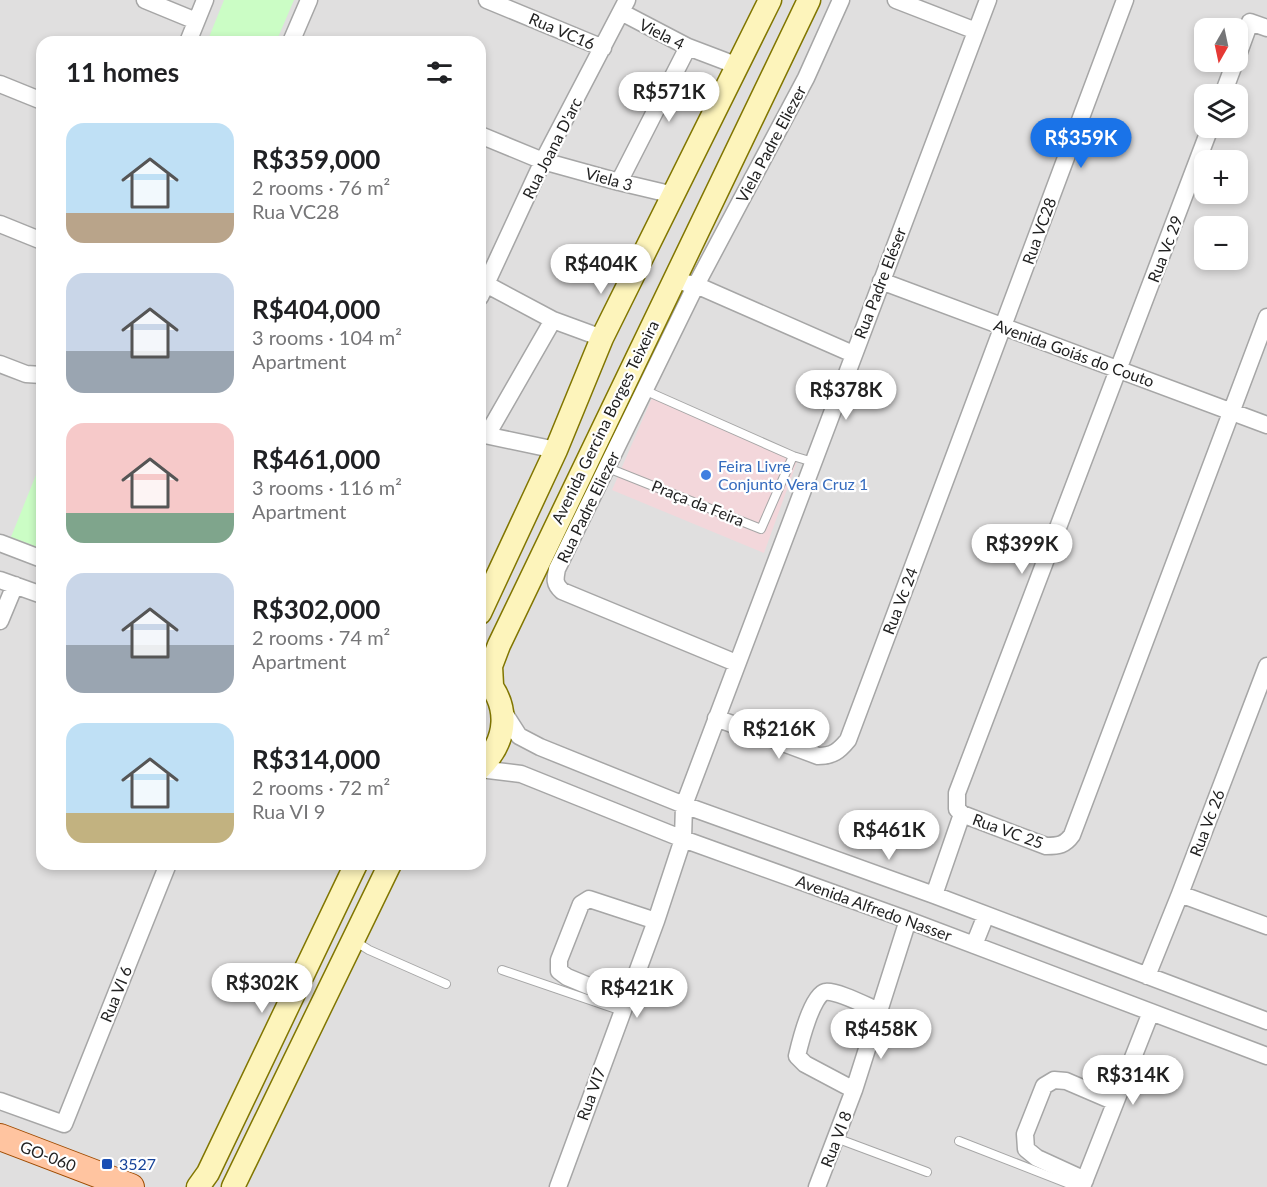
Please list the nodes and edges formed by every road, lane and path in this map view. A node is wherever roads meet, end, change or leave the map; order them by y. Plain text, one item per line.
1 (145, 0) edge
2 (205, 0) edge
3 (309, 0) edge
4 (487, 0) edge
5 (770, 0) edge
6 (809, 0) edge
7 (841, 0) edge
8 (896, 0) edge
9 (987, 0) edge
10 (1125, 0) edge
11 (624, 6) edge
12 (196, 21) junction
13 (1248, 28) edge
14 (1267, 28) edge
15 (756, 29) junction
16 (976, 31) junction
17 (190, 36) edge
18 (294, 36) edge
19 (789, 41) junction
20 (688, 47) junction
21 (603, 48) junction
22 (738, 66) junction
23 (768, 82) junction
24 (0, 84) edge
25 (36, 98) edge
26 (486, 137) edge
27 (1206, 138) edge
28 (543, 160) junction
29 (619, 182) junction
30 (674, 195) junction
31 (0, 224) edge
32 (36, 239) edge
33 (486, 279) edge
34 (673, 280) junction
35 (881, 281) junction
36 (696, 285) junction
37 (486, 289) edge
38 (1267, 317) edge
39 (553, 320) junction
40 (1004, 327) junction
41 (602, 338) junction
42 (853, 354) junction
43 (0, 364) edge
44 (1119, 370) junction
45 (36, 375) edge
46 (644, 390) junction
47 (1230, 411) junction
48 (1267, 425) edge
49 (486, 431) edge
50 (486, 434) edge
51 (556, 450) junction
52 (793, 456) junction
53 (813, 462) junction
54 (608, 468) junction
55 (0, 543) edge
56 (36, 557) edge
57 (7, 582) edge
58 (36, 593) edge
59 (486, 600) edge
60 (0, 621) edge
61 (736, 663) junction
62 (1267, 666) edge
63 (486, 679) edge
64 (502, 711) junction
65 (716, 718) junction
66 (486, 761) edge
67 (486, 769) edge
68 (684, 805) junction
69 (962, 814) junction
70 (683, 839) junction
71 (166, 870) edge
72 (353, 870) edge
73 (387, 870) edge
74 (1180, 894) junction
75 (934, 895) junction
76 (986, 915) junction
77 (908, 920) junction
78 (656, 921) junction
79 (1267, 926) edge
80 (352, 940) junction
81 (974, 945) junction
82 (502, 970) dead end
83 (1147, 976) junction
84 (446, 984) dead end
85 (623, 1006) junction
86 (879, 1011) junction
87 (1151, 1012) junction
88 (1267, 1021) edge
89 (1267, 1056) edge
90 (854, 1090) junction
91 (0, 1101) edge
92 (1116, 1102) junction
93 (0, 1137) edge
94 (836, 1138) junction
95 (959, 1142) dead end
96 (927, 1173) dead end
97 (1082, 1185) edge
98 (131, 1187) edge
99 (198, 1187) edge
100 (233, 1187) edge
101 (558, 1187) edge
102 (817, 1187) edge

1 - 12 street
2 - 12 street
3 - 18 street
4 - 21 street, Rua VC16
5 - 15 main road, Avenida Gercina Borges Teixeira
6 - 19 main road, Avenida Gercina Borges Teixeira
7 - 36 street, Viela Padre Eliezer
8 - 16 street
9 - 16 street, Rua Padre Eléser
10 - 40 street, Rua VC28
11 - 20 street, Viela 4
11 - 21 street, Rua Joana D'arc
12 - 17 street
13 - 14 street
15 - 19 main road
15 - 22 main road, Avenida Gercina Borges Teixeira
16 - 35 street, Rua Padre Eléser
19 - 23 main road, Avenida Gercina Borges Teixeira
20 - 22 street, Viela 4
20 - 29 street
21 - 28 street, Rua Joana D'arc
22 - 23 main road
22 - 30 main road, Avenida Gercina Borges Teixeira
23 - 34 main road, Avenida Gercina Borges Teixeira
24 - 25 street
26 - 28 street
27 - 44 street, Rua Vc 29
28 - 29 street, Viela 3
28 - 33 street, Rua Joana D'arc
29 - 30 street, Viela 3
30 - 41 main road, Avenida Gercina Borges Teixeira
31 - 32 street
34 - 36 street
34 - 63 main road, Avenida Gercina Borges Teixeira
35 - 40 street, Avenida Goiás do Couto
35 - 42 street, Rua Padre Eléser
36 - 42 street
36 - 46 street, Rua Padre Eliezer
37 - 39 street
38 - 47 street
39 - 41 street
39 - 49 street
40 - 44 street, Avenida Goiás do Couto
40 - 65 street, Rua Vc 24
41 - 51 main road, Avenida Gercina Borges Teixeira
42 - 53 street, Rua Padre Eléser
43 - 45 street
44 - 47 street, Avenida Goiás do Couto
44 - 69 street, Rua VC 25
46 - 52 lane
46 - 54 street, Rua Padre Eliezer
47 - 48 street, Avenida Goiás do Couto
47 - 69 street, Rua VC 25
50 - 51 street
51 - 59 main road, Avenida Gercina Borges Teixeira
52 - 53 lane
52 - 54 lane, Praça da Feira
53 - 61 street, Rua Padre Eléser
54 - 61 street, Rua Padre Eliezer
55 - 56 street
57 - 58 street
57 - 60 street
61 - 65 street, Rua Padre Eléser
62 - 74 street, Rua Vc 26
63 - 64 main road
64 - 66 main road
64 - 68 street, Avenida Alfredo Nasser
65 - 68 street, Rua Padre Eléser
67 - 70 street, Avenida Alfredo Nasser
68 - 70 street, Rua Padre Eléser
68 - 75 street, Avenida Alfredo Nasser
69 - 75 street
70 - 77 street, Avenida Alfredo Nasser
70 - 78 street, Rua VI7
71 - 91 street, Rua VI 6
72 - 99 main road
73 - 80 main road
74 - 79 street
74 - 83 street, Rua Vc 26
75 - 76 street, Avenida Alfredo Nasser
76 - 81 street
76 - 83 street, Avenida Alfredo Nasser
77 - 81 street, Avenida Alfredo Nasser
77 - 86 street, Rua VI 8
78 - 85 street, Rua VI7
78 - 85 street
80 - 84 lane
80 - 100 main road
81 - 87 street, Avenida Alfredo Nasser
82 - 85 lane
83 - 88 street, Avenida Alfredo Nasser
85 - 101 street, Rua VI7
86 - 90 street, Rua VI 8
86 - 90 street, Rua VI 8
87 - 89 street, Avenida Alfredo Nasser
87 - 92 street
90 - 94 street, Rua VI 8
92 - 97 street
92 - 97 street
93 - 98 main road, GO-060 / GO-060
94 - 96 lane
94 - 102 street, Rua VI 8
95 - 97 lane

